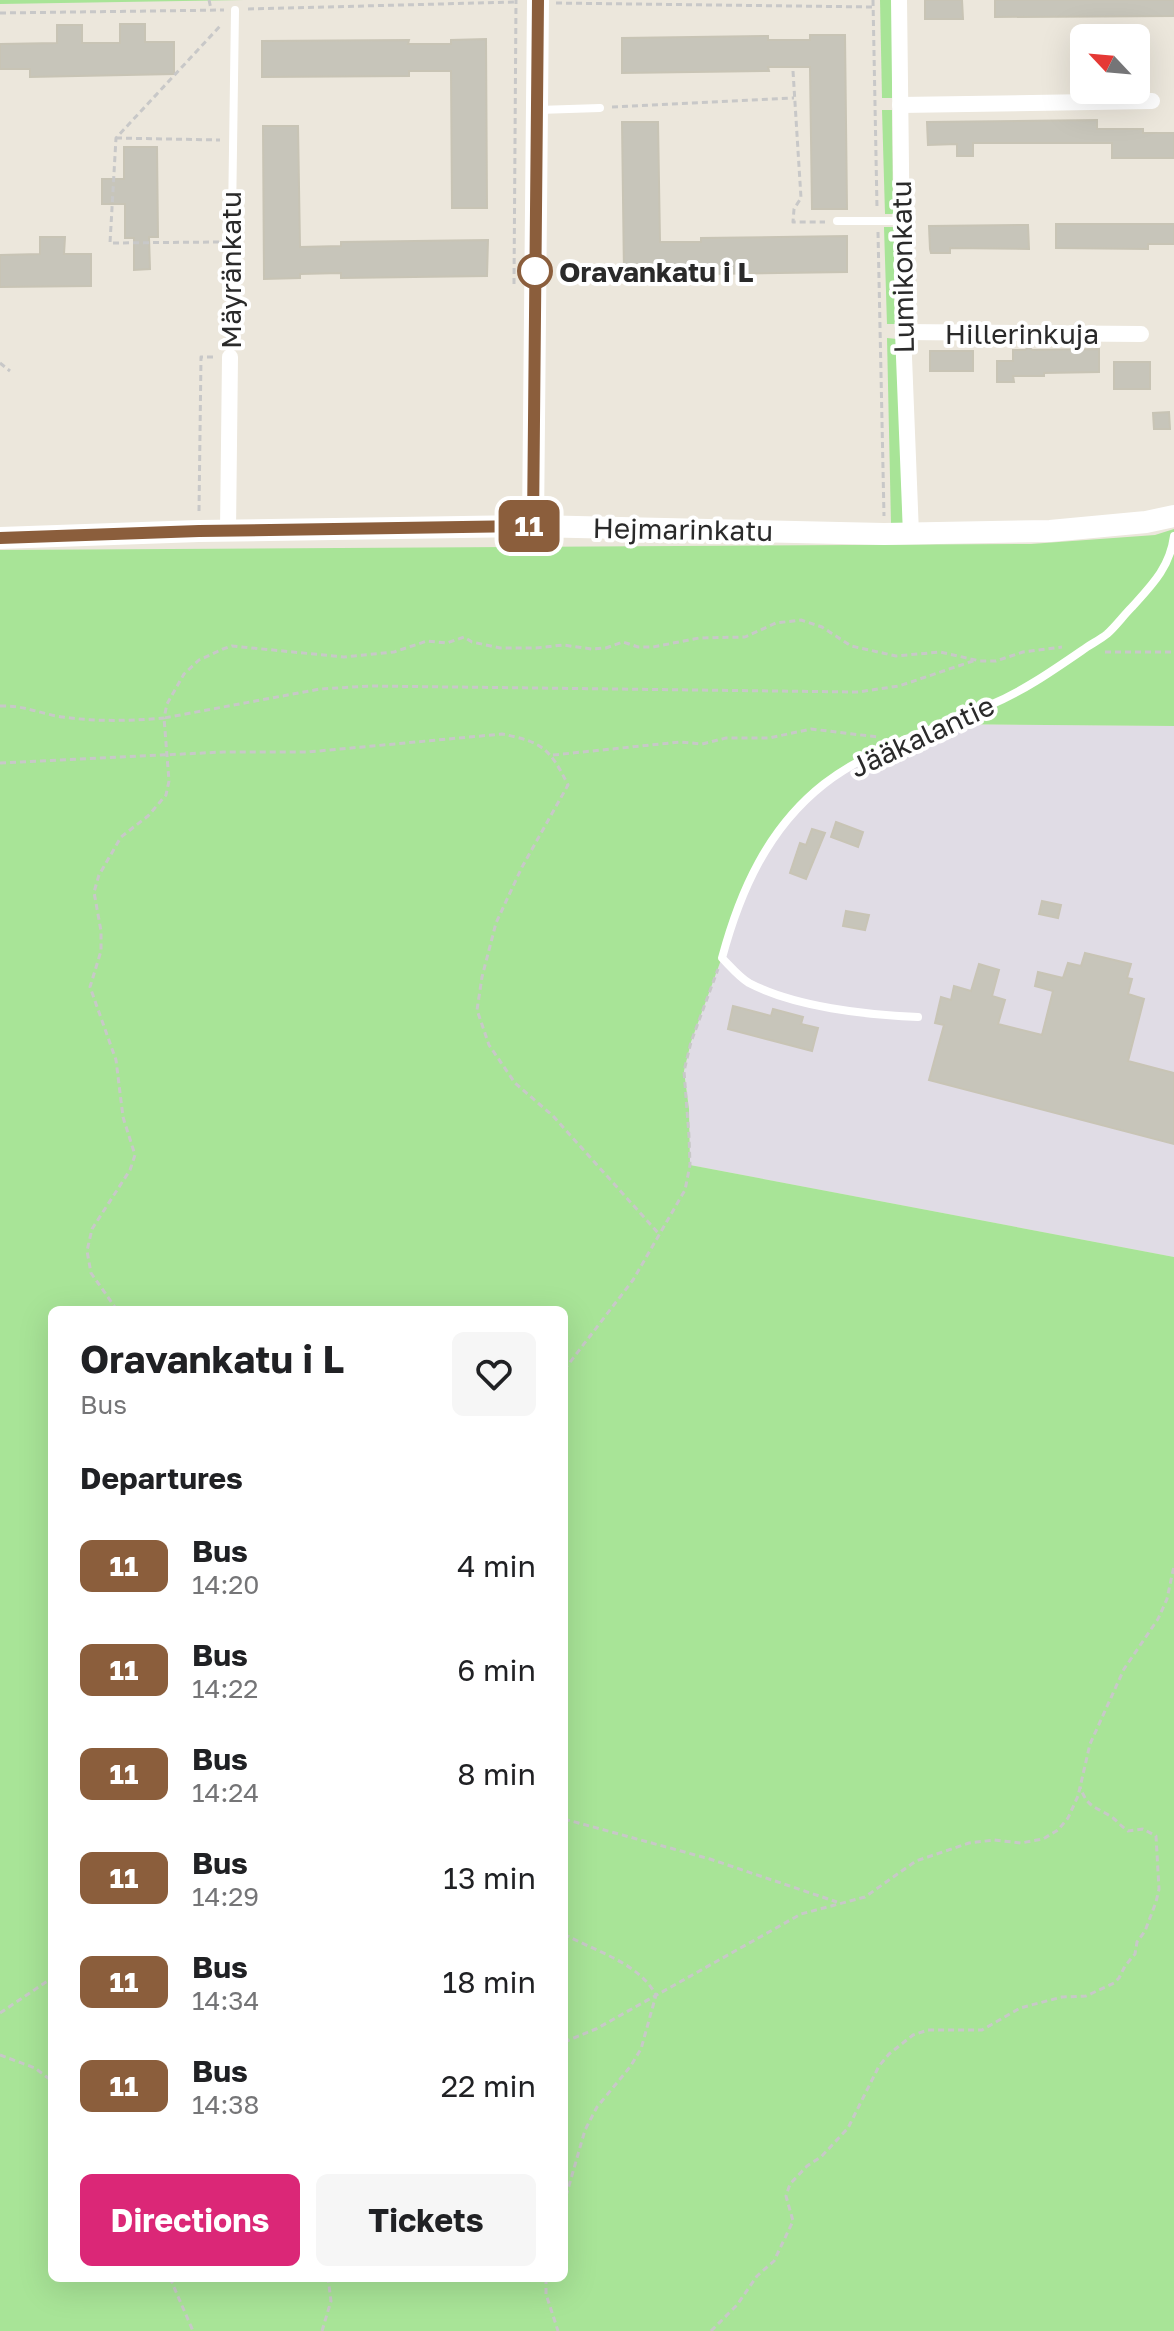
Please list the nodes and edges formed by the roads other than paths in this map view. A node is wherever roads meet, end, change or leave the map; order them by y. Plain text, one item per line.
1 (899, 0) edge
2 (538, 1) edge
3 (235, 10) road end
4 (1152, 101) dead end
5 (900, 105) junction
6 (600, 108) road end
7 (537, 110) junction
8 (837, 221) road end
9 (901, 221) junction
10 (903, 332) junction
11 (1141, 334) dead end
12 (230, 357) joint
13 (1174, 516) edge
14 (533, 526) junction
15 (1174, 530) edge
16 (228, 531) junction
17 (911, 534) junction
18 (1174, 536) edge
19 (0, 538) edge
20 (918, 1017) dead end

1 - 5 street, Lumikonkatu
2 - 7 street
3 - 12 lane, Mäyränkatu
4 - 5 street
5 - 9 street, Lumikonkatu
6 - 7 lane
7 - 14 street
8 - 9 lane
9 - 10 street, Lumikonkatu
10 - 11 street, Hillerinkuja
10 - 17 street, Lumikonkatu
12 - 16 street, Mäyränkatu
13 - 15 lane
13 - 17 street, Hejmarinkatu
14 - 16 street, Hejmarinkatu
14 - 17 street, Hejmarinkatu
16 - 19 street, Hejmarinkatu
18 - 20 lane, Jääkalantie

